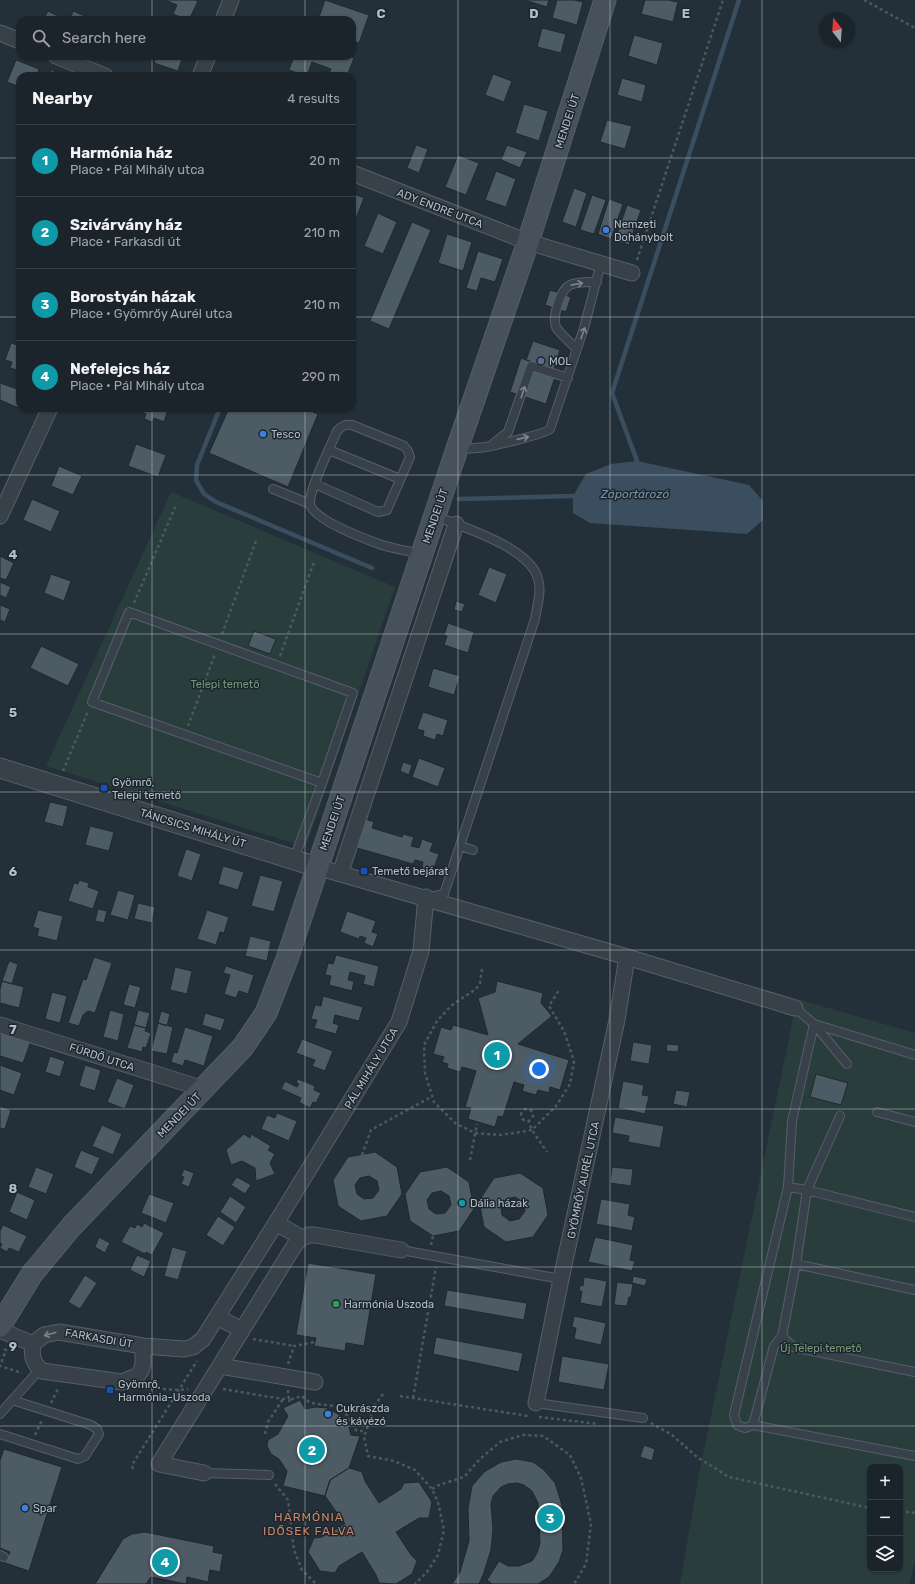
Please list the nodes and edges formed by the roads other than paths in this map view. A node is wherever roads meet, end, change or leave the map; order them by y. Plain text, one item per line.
1 (231, 0) edge
2 (605, 0) edge
3 (225, 16) edge
4 (0, 33) edge
5 (16, 39) edge
6 (66, 60) edge
7 (206, 60) edge
8 (95, 72) edge
9 (202, 72) edge
10 (356, 176) edge
11 (528, 242) junction
12 (601, 263) junction
13 (632, 273) road end
14 (597, 282) junction
15 (577, 349) junction
16 (568, 378) junction
17 (48, 412) edge
18 (489, 446) junction
19 (329, 450) junction
20 (457, 450) junction
21 (400, 479) junction
22 (315, 484) junction
23 (273, 489) dead end
24 (310, 504) junction
25 (0, 516) edge
26 (435, 516) junction
27 (456, 524) junction
28 (422, 555) junction
29 (0, 768) edge
30 (322, 784) junction
31 (460, 846) junction
32 (473, 850) dead end
33 (294, 859) junction
34 (317, 867) junction
35 (340, 874) junction
36 (426, 898) junction
37 (628, 957) junction
38 (795, 1008) joint
39 (0, 1024) edge
40 (814, 1024) junction
41 (915, 1055) edge
42 (847, 1064) dead end
43 (204, 1089) junction
44 (877, 1112) dead end
45 (840, 1116) dead end
46 (915, 1122) edge
47 (788, 1187) junction
48 (807, 1190) junction
49 (915, 1217) edge
50 (276, 1223) junction
51 (302, 1238) junction
52 (401, 1250) joint
53 (796, 1264) junction
54 (561, 1279) junction
55 (915, 1290) edge
56 (217, 1317) junction
57 (0, 1326) edge
58 (0, 1330) edge
59 (240, 1333) junction
60 (782, 1336) junction
61 (33, 1344) junction
62 (144, 1346) junction
63 (184, 1349) joint
64 (220, 1366) junction
65 (40, 1369) junction
66 (915, 1372) edge
67 (315, 1382) dead end
68 (12, 1400) junction
69 (536, 1402) joint
70 (0, 1414) edge
71 (643, 1418) road end
72 (753, 1425) junction
73 (0, 1434) edge
74 (915, 1456) edge
75 (204, 1473) joint
76 (269, 1475) road end

1 - 3 street
2 - 11 main road, MENDEI ÚT
4 - 5 street
6 - 8 street
7 - 9 street
10 - 11 street, ADY ENDRE UTCA
11 - 12 street
11 - 20 main road, MENDEI ÚT
12 - 13 street
12 - 14 lane
15 -> 14 lane
15 -> 14 lane
15 - 16 lane
18 -> 16 lane
18 -> 16 lane
17 - 25 street
18 - 20 lane
19 - 21 lane
19 - 21 lane
19 - 22 lane
20 - 26 main road, MENDEI ÚT
21 - 22 lane
22 - 24 lane
23 - 24 lane
24 - 28 lane
26 - 27 lane
26 - 28 main road, MENDEI ÚT
27 - 31 lane
27 - 35 street, MENDEI ÚT
28 - 34 main road, MENDEI ÚT
29 - 33 street, TÁNCSICS MIHÁLY ÚT
30 - 30 lane
30 - 33 lane
31 - 32 lane
31 - 36 lane
33 - 34 street, TÁNCSICS MIHÁLY ÚT
34 - 35 street
34 - 43 main road, MENDEI ÚT
35 - 36 street
36 - 37 street
36 - 50 street, PÁL MIHÁLY UTCA
37 - 38 street
37 - 54 street, GYÖMRŐY AURÉL UTCA
38 - 40 lane
39 - 43 street, FÜRDŐ UTCA
40 - 41 lane
40 - 42 lane
40 - 47 lane
43 - 57 main road, MENDEI ÚT
44 - 46 lane
45 - 48 lane
47 - 48 lane
47 - 72 lane
48 - 49 lane
48 - 53 lane
50 - 51 street
50 - 56 street, PÁL MIHÁLY UTCA
51 - 52 street
51 - 59 street
52 - 54 lane
53 - 55 lane
53 - 60 lane
54 - 69 street, GYÖMRŐY AURÉL UTCA
56 - 59 street
56 - 63 street, PÁL MIHÁLY UTCA
58 - 61 street
59 - 64 street
60 - 66 lane
60 - 72 lane
62 -> 61 street, FARKASDI ÚT
61 - 65 street
62 - 63 street, FARKASDI ÚT
62 - 65 street, FARKASDI ÚT
64 - 67 street
64 - 75 street
65 - 68 lane
68 - 70 lane
68 - 73 lane
69 - 71 lane
72 - 74 lane
75 - 76 lane

